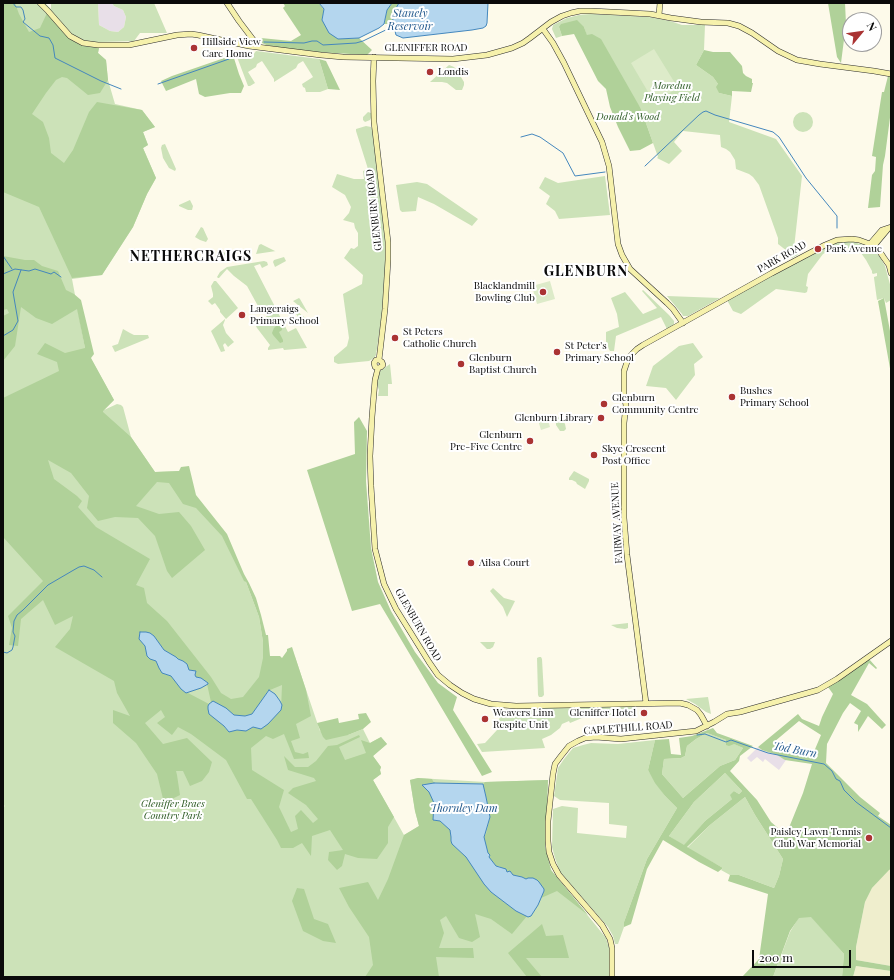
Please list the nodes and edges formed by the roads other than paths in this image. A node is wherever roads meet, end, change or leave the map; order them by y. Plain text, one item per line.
1 (40, 3) edge
2 (227, 3) edge
3 (660, 3) edge
4 (659, 15) junction
5 (543, 28) junction
6 (251, 37) junction
7 (242, 45) junction
8 (258, 46) junction
9 (374, 57) junction
10 (891, 74) edge
11 (891, 227) edge
12 (871, 246) junction
13 (891, 272) edge
14 (683, 323) junction
15 (891, 641) edge
16 (646, 703) junction
17 (707, 726) junction
18 (612, 977) edge

1 - 7 street, GLENIFFER ROAD
2 - 6 street
3 - 4 street
4 - 5 street, GLENIFFER ROAD
4 - 10 street, GLENIFFER ROAD
5 - 9 street, GLENIFFER ROAD
5 - 14 street
6 - 7 street
6 - 8 street
7 - 8 street, GLENIFFER ROAD
8 - 9 street, GLENIFFER ROAD
9 - 16 street, GLENBURN ROAD
11 - 12 street
12 - 13 street
12 - 14 street, PARK ROAD
14 - 16 street, FAIRWAY AVENUE
15 - 17 street, CAPLETHILL ROAD
16 - 17 street, GLENBURN ROAD
17 - 18 street, CAPLETHILL ROAD

